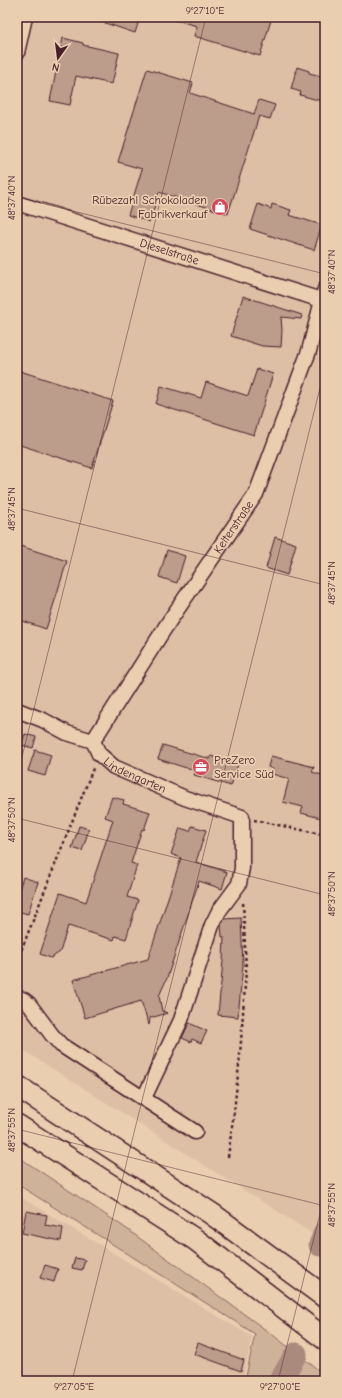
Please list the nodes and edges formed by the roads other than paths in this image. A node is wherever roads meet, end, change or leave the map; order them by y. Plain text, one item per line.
1 (25, 17) edge
2 (17, 53) edge
3 (17, 203) edge
4 (323, 294) edge
5 (17, 710) edge
6 (96, 748) junction
7 (17, 997) edge
8 (18, 1087) edge
9 (144, 1098) junction
10 (17, 1125) edge
11 (195, 1132) dead end
12 (325, 1297) edge
13 (325, 1339) edge

1 - 2 street
3 - 4 street, Dieselstraße
4 - 6 street, Kelterstraße
5 - 6 street, Lindengarten
6 - 9 street, Lindengarten
7 - 9 street
8 - 12 highway
9 - 11 street
10 - 13 highway

